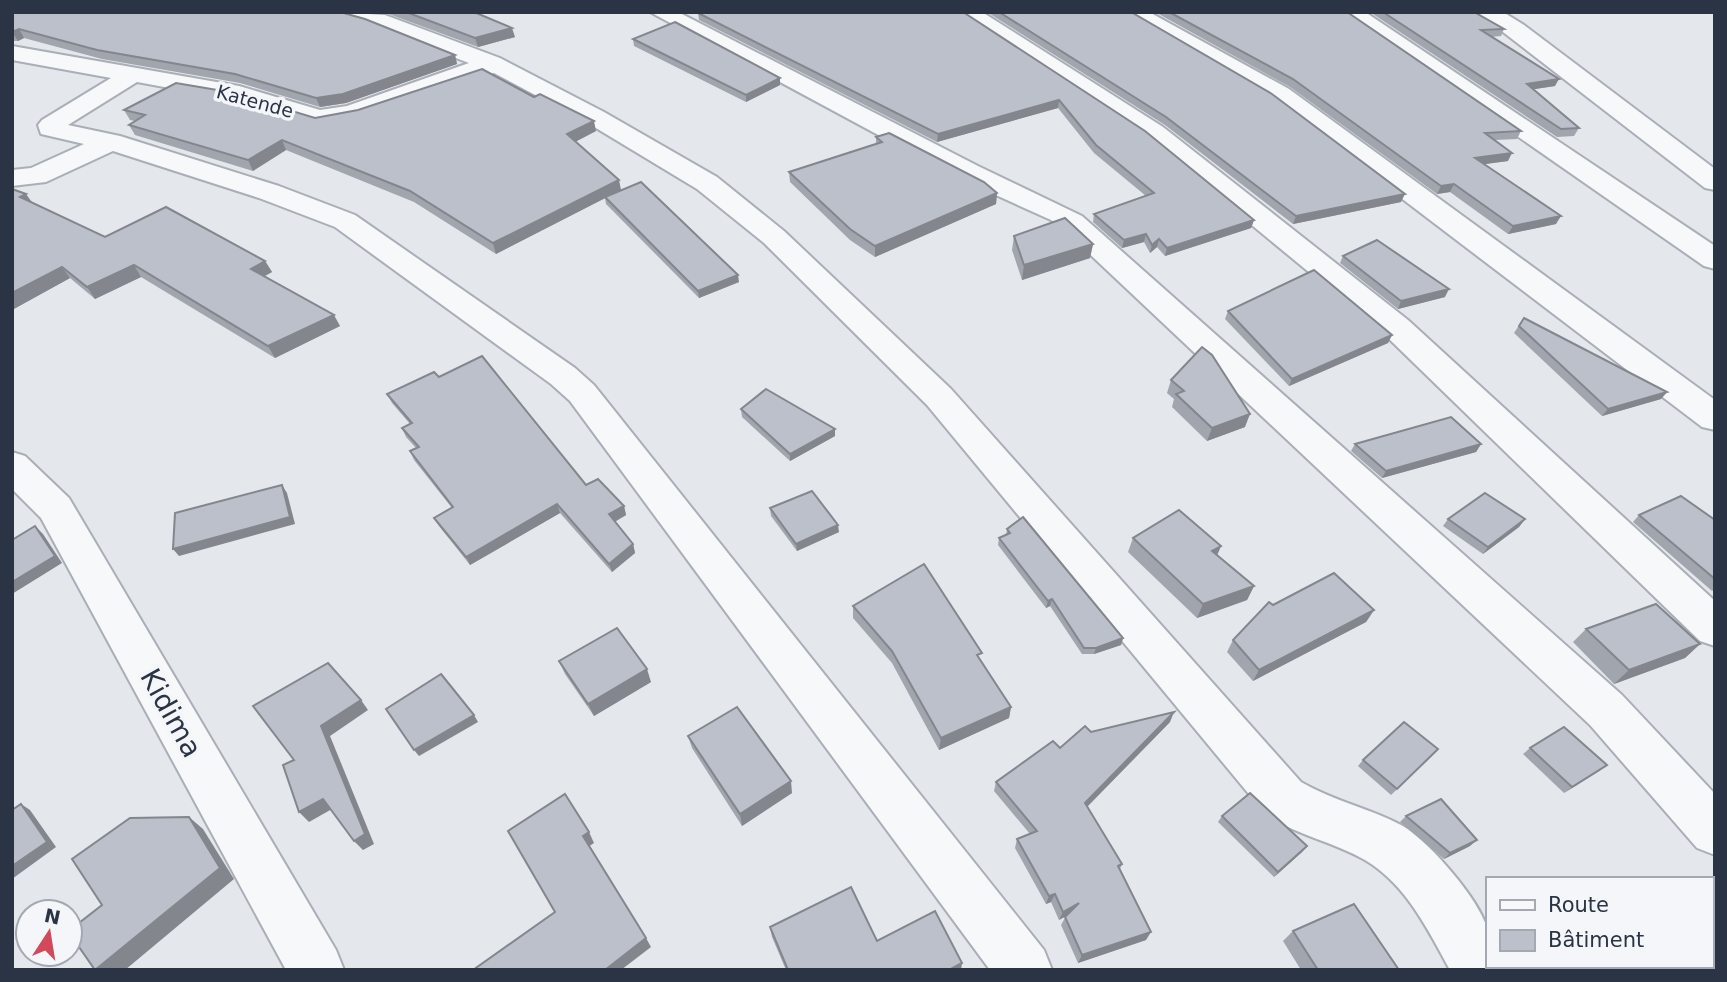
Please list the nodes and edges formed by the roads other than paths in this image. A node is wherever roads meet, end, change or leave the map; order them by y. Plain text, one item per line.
1 (346, 12) edge
2 (661, 12) edge
3 (967, 12) edge
4 (1133, 12) edge
5 (1350, 12) edge
6 (1488, 12) edge
7 (12, 53) edge
8 (492, 63) junction
9 (130, 76) junction
10 (111, 142) junction
11 (18, 178) edge
12 (1715, 182) edge
13 (1715, 260) edge
14 (1715, 418) edge
15 (12, 466) edge
16 (1715, 628) edge
17 (1715, 831) edge
18 (316, 970) edge
19 (1024, 970) edge
20 (1481, 970) edge

1 - 8 street
2 - 17 street
3 - 16 street
4 - 14 street
5 - 13 street
6 - 12 street
7 - 9 street, Katende
8 - 9 street, Katende
8 - 20 street
9 - 10 street
10 - 11 street
10 - 19 street
15 - 18 street, Kidima

